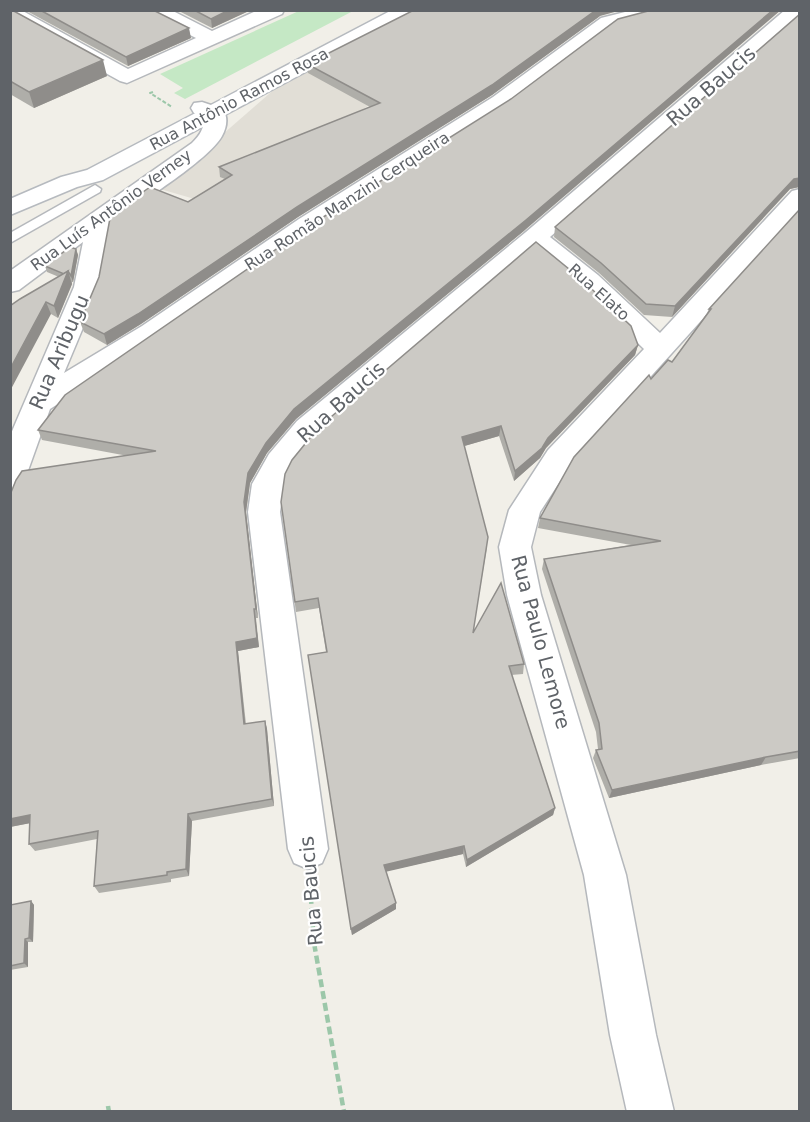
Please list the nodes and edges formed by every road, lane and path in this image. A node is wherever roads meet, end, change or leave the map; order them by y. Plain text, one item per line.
1 (155, 10) edge
2 (275, 10) edge
3 (383, 10) edge
4 (407, 10) edge
5 (659, 10) edge
6 (797, 10) edge
7 (10, 12) edge
8 (212, 39) junction
9 (127, 77) junction
10 (201, 112) junction
11 (95, 189) dead end
12 (800, 196) edge
13 (10, 208) edge
14 (97, 224) junction
15 (535, 237) junction
16 (10, 239) edge
17 (10, 284) edge
18 (661, 349) junction
19 (37, 403) junction
20 (10, 479) edge
21 (308, 849) joint
22 (344, 1112) edge
23 (651, 1112) edge

1 - 8 street
2 - 8 street
3 - 10 street, Rua Antônio Ramos Rosa
4 - 10 street, Rua Antônio Ramos Rosa
5 - 19 street, Rua Romão Manzini Cerqueira
6 - 15 street, Rua Baucis
7 - 9 street
8 - 9 street
9 - 10 path
10 - 13 street, Rua Antônio Ramos Rosa
10 - 14 street, Rua Luís Antônio Verney
11 - 16 lane
12 - 18 street, Rua Paulo Lemore
14 - 17 street, Rua Luís Antônio Verney
14 - 19 street, Rua Aribugu
15 - 18 street, Rua Elato
15 - 21 street, Rua Baucis
18 - 23 street, Rua Paulo Lemore
19 - 20 street, Rua Aribugu
21 - 22 path, Rua Baucis

